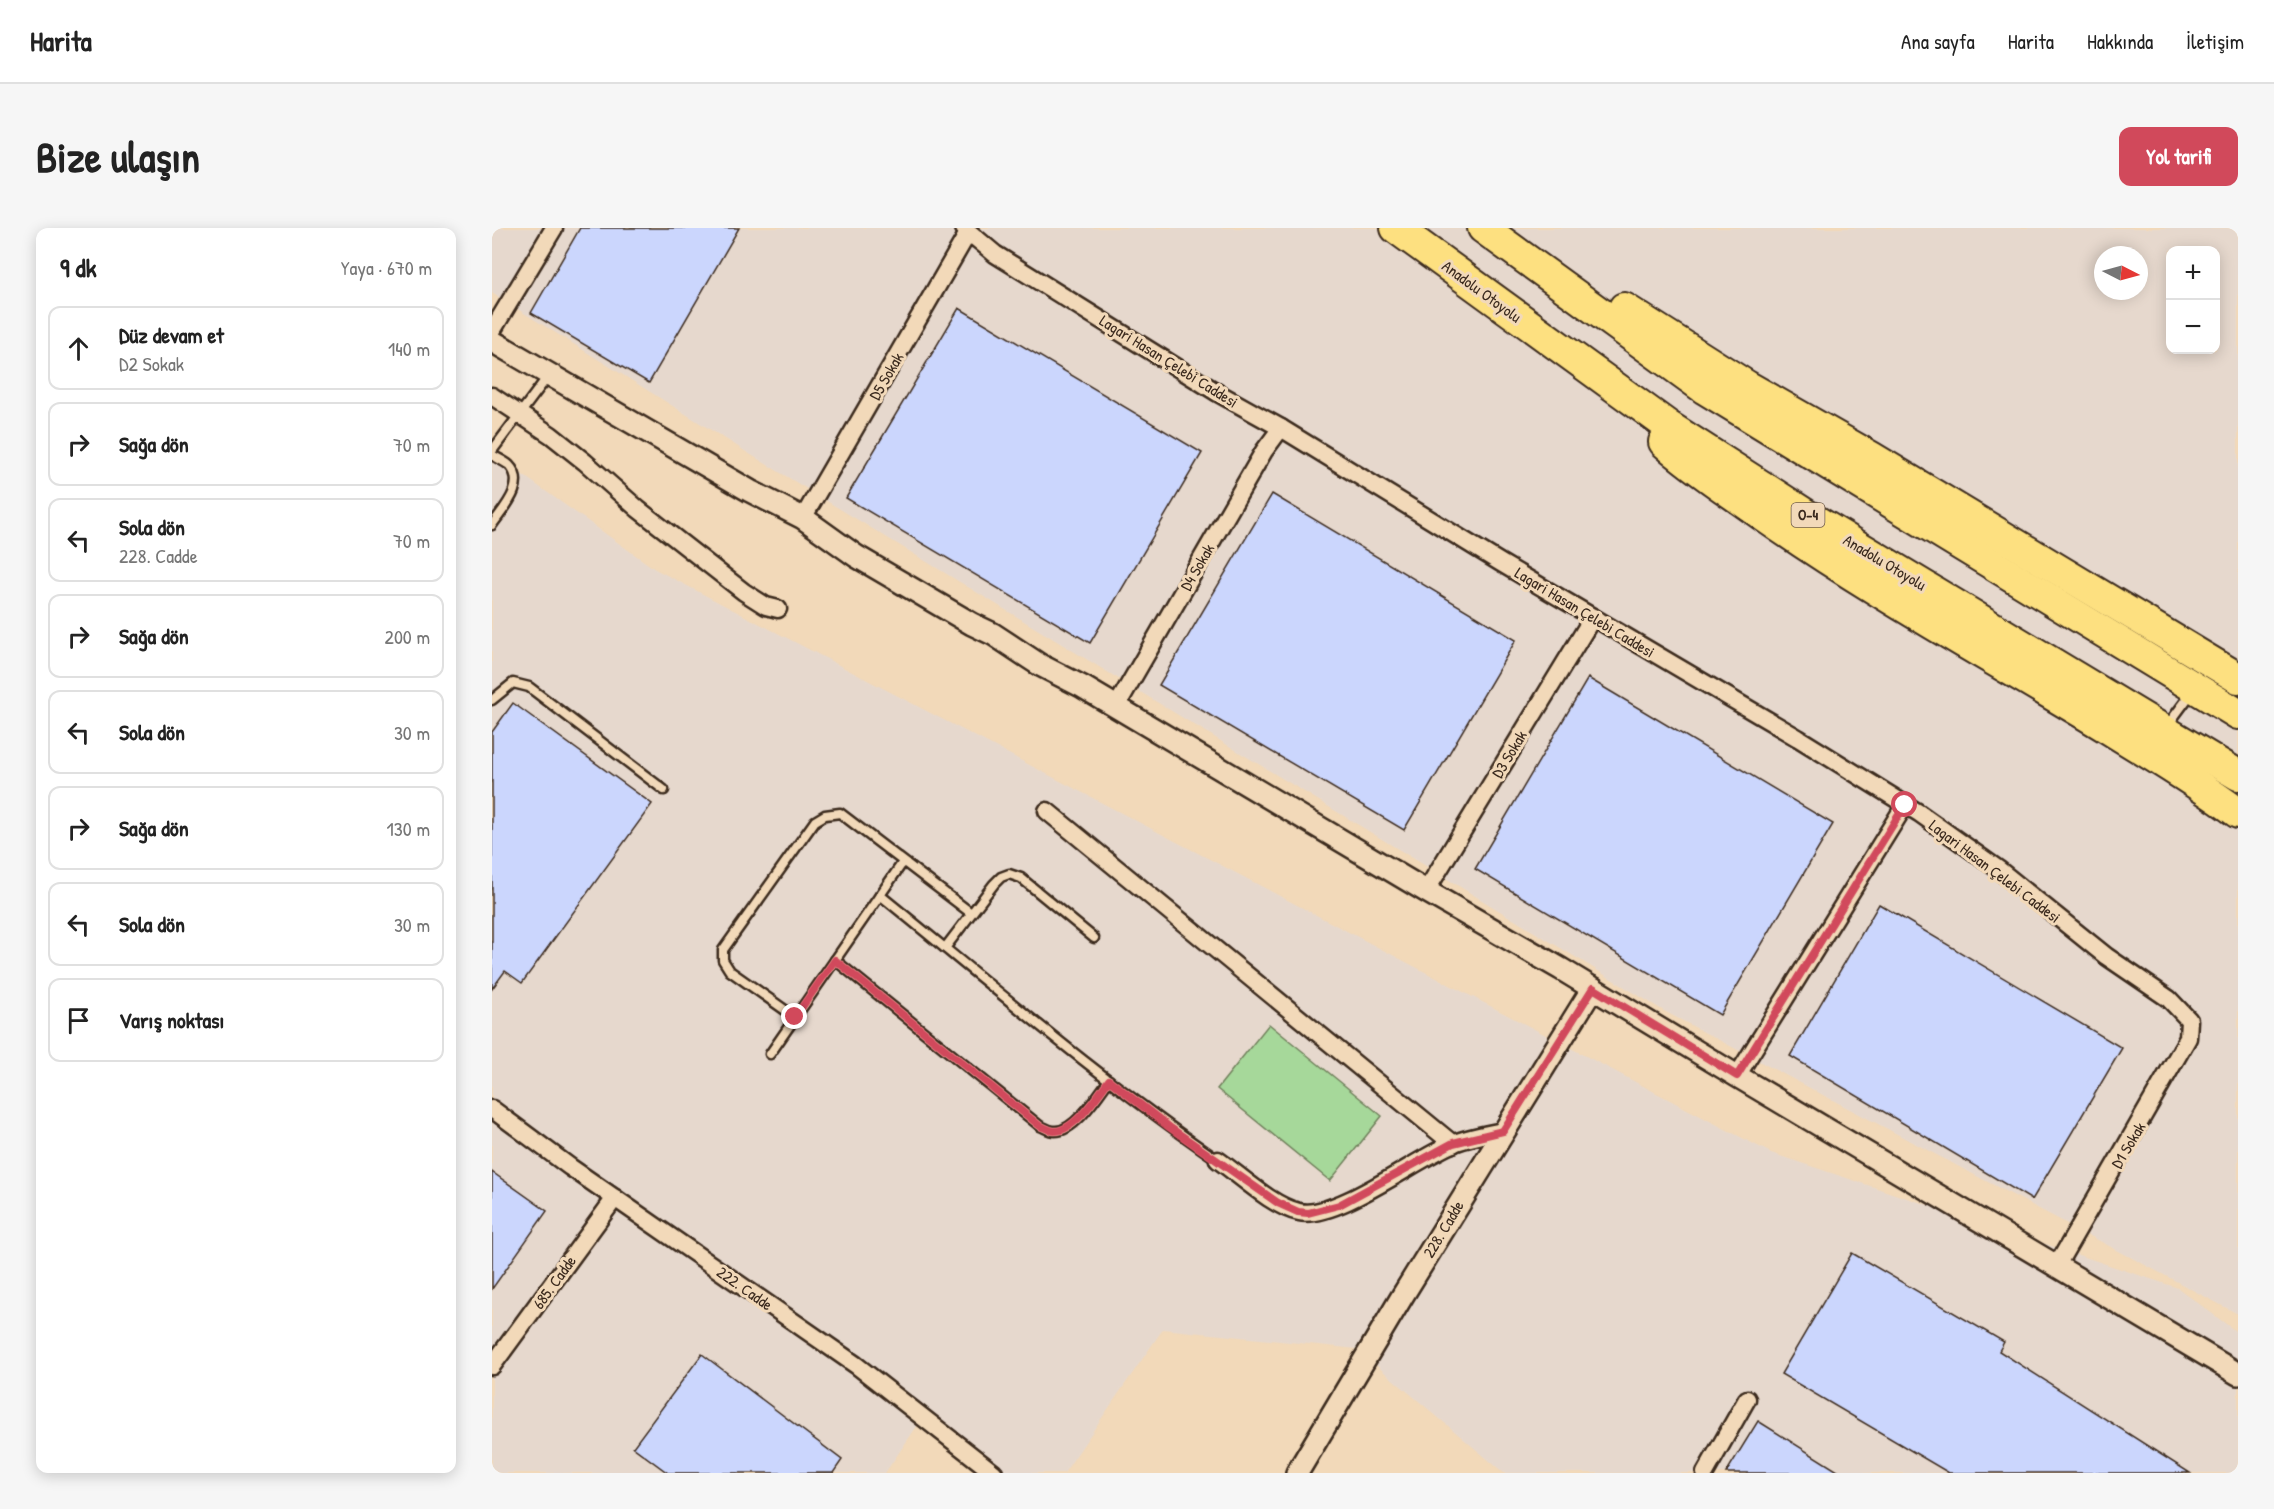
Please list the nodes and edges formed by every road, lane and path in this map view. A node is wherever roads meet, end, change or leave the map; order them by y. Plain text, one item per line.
1 (555, 228) edge
2 (1396, 228) edge
3 (1483, 228) edge
4 (1498, 228) edge
5 (966, 231) edge
6 (492, 331) edge
7 (492, 341) edge
8 (1561, 350) junction
9 (549, 374) junction
10 (492, 396) edge
11 (520, 415) junction
12 (1281, 428) junction
13 (492, 453) edge
14 (803, 518) junction
15 (492, 525) edge
16 (778, 609) dead end
17 (1593, 617) junction
18 (2238, 678) edge
19 (2195, 688) junction
20 (492, 700) edge
21 (1116, 707) junction
22 (2238, 714) edge
23 (2163, 730) junction
24 (2238, 775) edge
25 (664, 790) dead end
26 (1905, 805) junction
27 (2238, 810) edge
28 (1047, 811) dead end
29 (903, 862) junction
30 (1426, 891) junction
31 (880, 895) junction
32 (971, 914) junction
33 (1094, 938) dead end
34 (945, 948) junction
35 (835, 960) junction
36 (1593, 988) junction
37 (795, 1017) junction
38 (2189, 1020) joint
39 (770, 1054) dead end
40 (1737, 1076) junction
41 (1109, 1080) junction
42 (492, 1109) edge
43 (1503, 1131) junction
44 (1453, 1143) junction
45 (1218, 1160) joint
46 (615, 1198) junction
47 (2056, 1267) junction
48 (492, 1366) edge
49 (2238, 1374) edge
50 (1747, 1399) dead end
51 (994, 1473) edge
52 (1297, 1473) edge
53 (1705, 1473) edge

1 - 6 street
2 - 8 highway, Anadolu Otoyolu / O-4
3 - 19 highway
4 - 18 highway
5 - 12 street, Lagari Hasan Çelebi Caddesi
5 - 14 street, D5 Sokak
7 - 9 street
8 - 23 highway, Anadolu Otoyolu / O-4
8 - 27 highway
9 - 11 lane
9 - 14 street
10 - 11 street
11 - 13 lane
11 - 16 street
12 - 17 street, Lagari Hasan Çelebi Caddesi
12 - 21 street, D4 Sokak
13 - 15 lane
14 - 21 street
17 - 26 street, Lagari Hasan Çelebi Caddesi
17 - 30 street, D3 Sokak
19 - 22 highway
19 - 23 lane
20 - 25 lane
21 - 30 street
23 - 24 highway, Anadolu Otoyolu / O-4
26 - 38 street, Lagari Hasan Çelebi Caddesi
26 - 40 street
28 - 44 street
29 - 31 lane
29 - 32 lane
29 - 37 lane
30 - 36 street
31 - 34 lane
31 - 35 lane
32 - 33 lane
32 - 34 lane
34 - 41 lane
35 - 37 lane
35 - 41 lane
36 - 40 street
36 - 43 street, 228. Cadde
37 - 39 lane
38 - 47 street, D1 Sokak
40 - 47 street
41 - 45 lane
42 - 46 street, 222. Cadde
43 - 44 street
43 - 52 street, 228. Cadde
44 - 45 street
46 - 48 street, 685. Cadde
46 - 51 street, 222. Cadde
47 - 49 street
50 - 53 street

